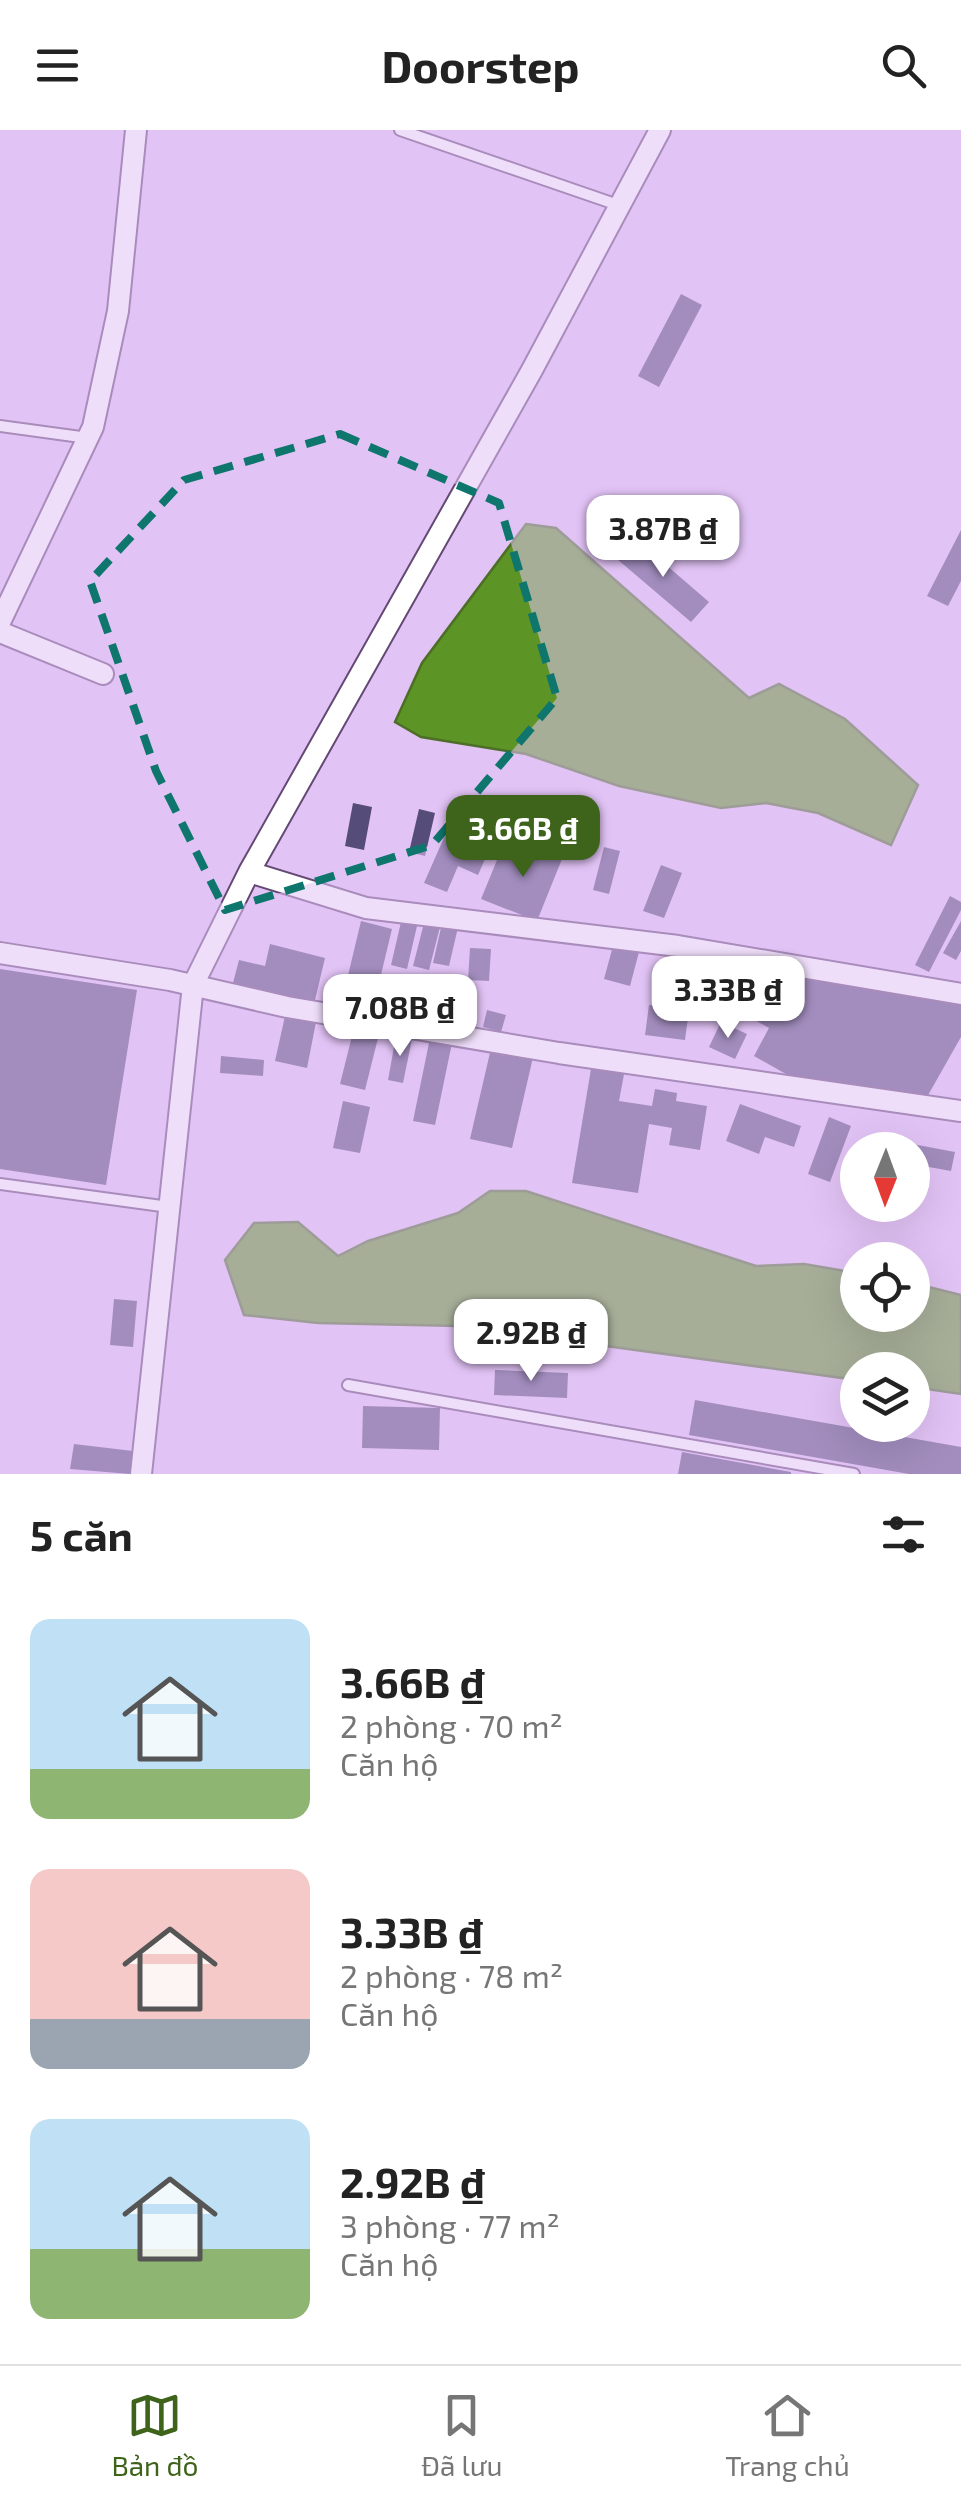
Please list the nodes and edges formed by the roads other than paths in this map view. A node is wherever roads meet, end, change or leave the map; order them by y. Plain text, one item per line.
1 (136, 130) edge
2 (400, 130) edge
3 (660, 130) edge
4 (618, 205) junction
5 (0, 426) edge
6 (88, 438) junction
7 (0, 622) edge
8 (0, 632) edge
9 (103, 674) dead end
10 (249, 872) junction
11 (0, 953) edge
12 (193, 985) junction
13 (961, 994) edge
14 (961, 1111) edge
15 (0, 1184) edge
16 (170, 1207) junction
17 (348, 1385) dead end
18 (141, 1474) edge
19 (854, 1474) edge

1 - 6 street
2 - 4 lane
3 - 4 street
4 - 10 street
5 - 6 lane
6 - 7 street
8 - 9 street
10 - 12 street
10 - 13 street
11 - 12 street
12 - 14 street
12 - 16 street
15 - 16 lane
16 - 18 street
17 - 19 lane

